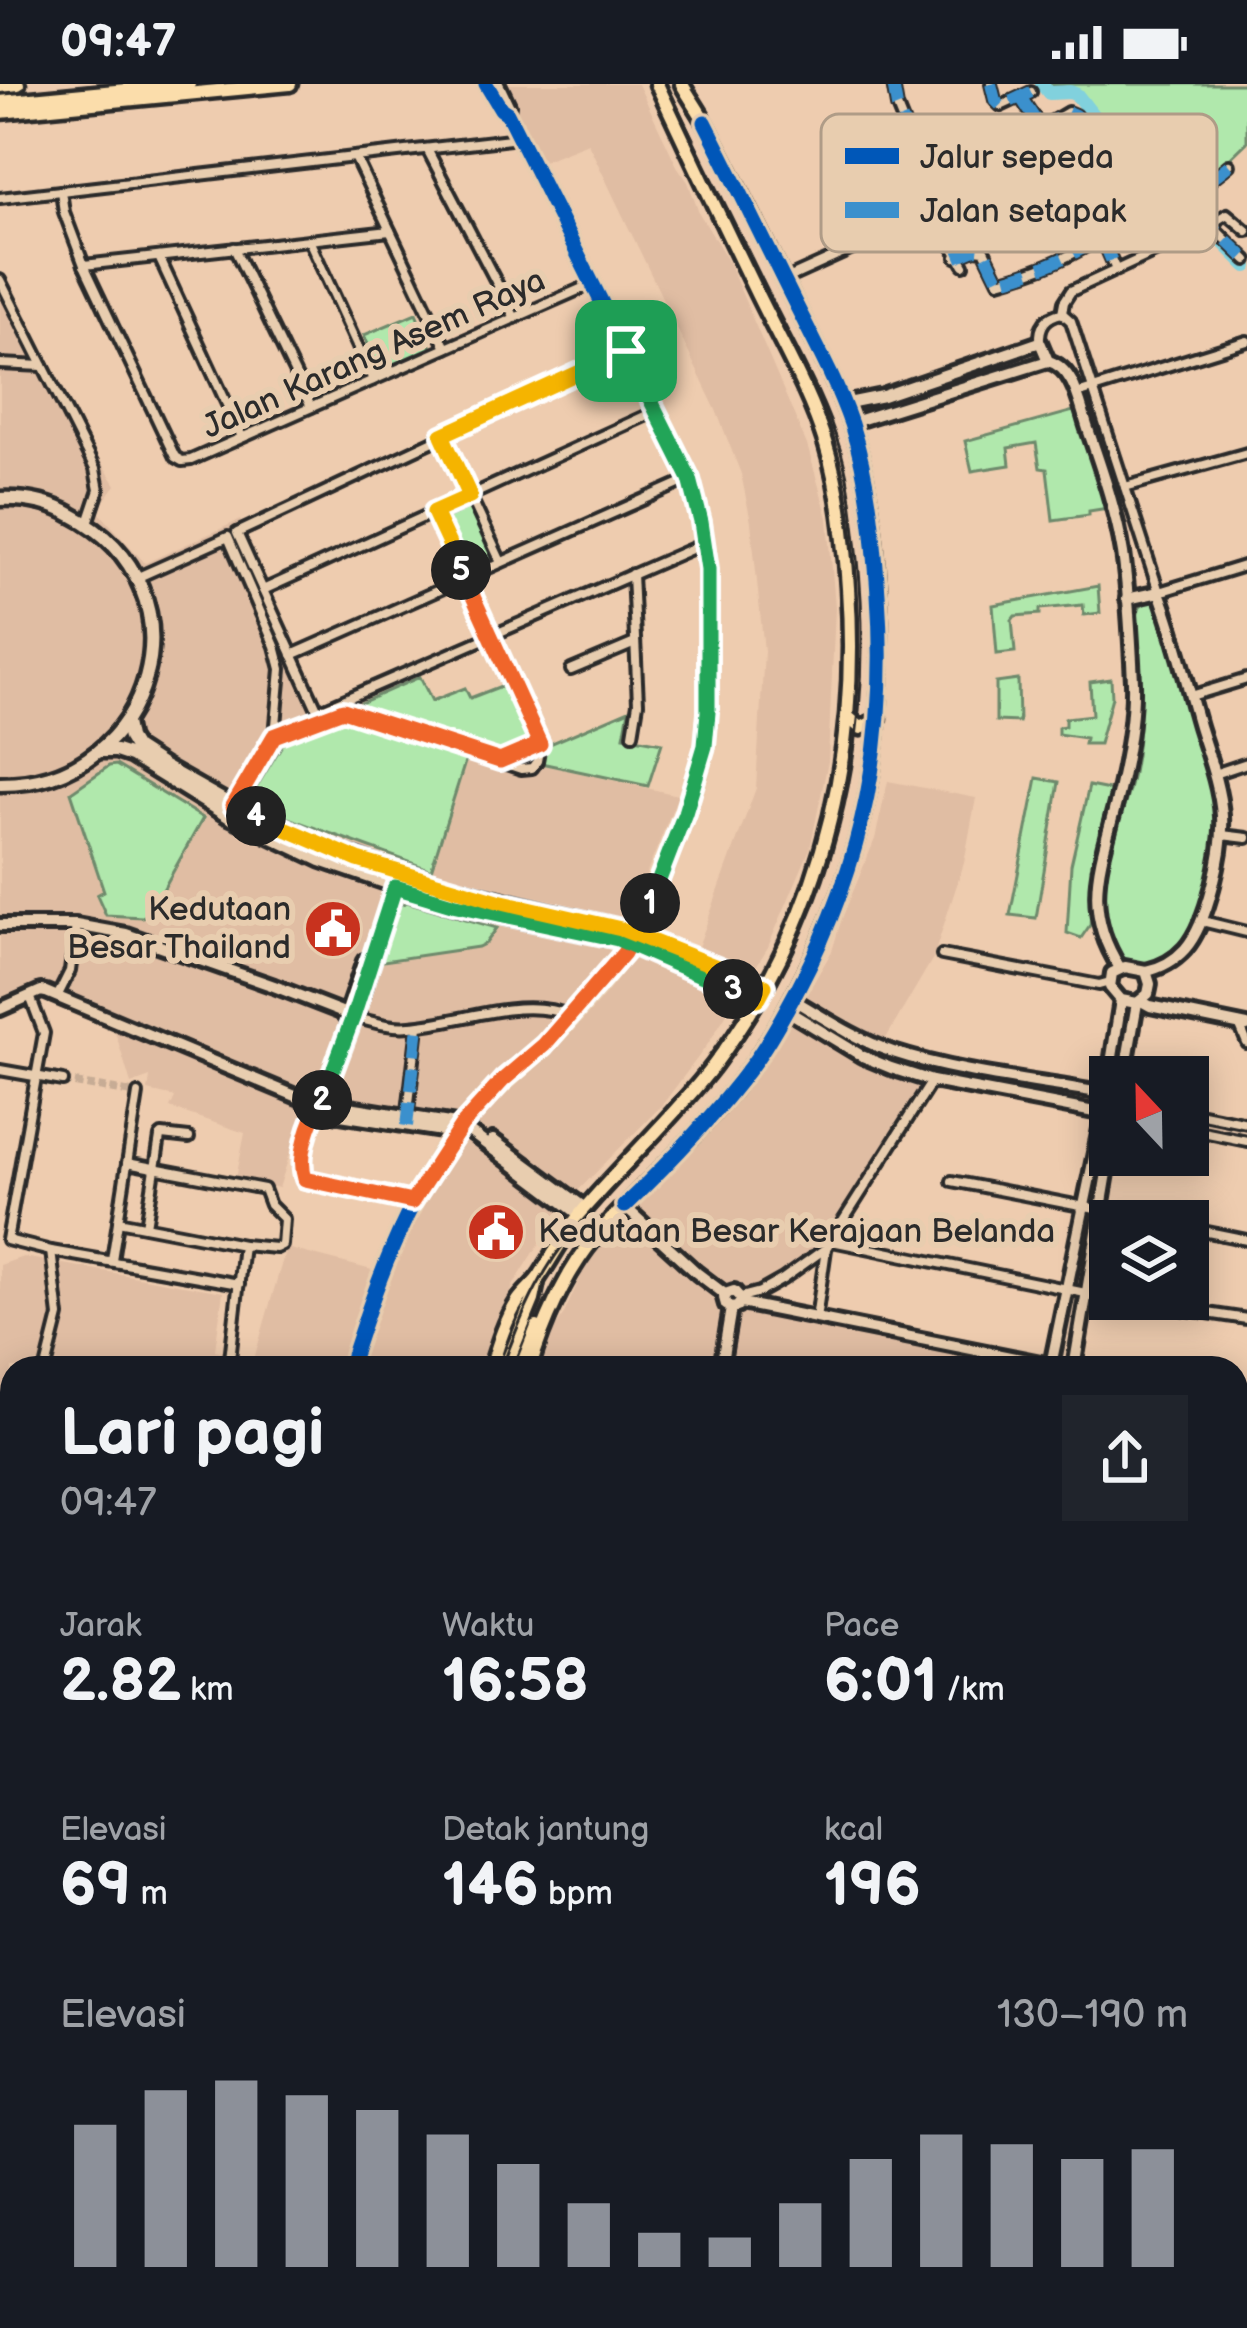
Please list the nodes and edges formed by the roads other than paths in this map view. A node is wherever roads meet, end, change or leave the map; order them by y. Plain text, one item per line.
1 (18, 84) edge
2 (189, 84) edge
3 (290, 84) edge
4 (486, 84) edge
5 (498, 84) edge
6 (682, 84) edge
7 (692, 84) edge
8 (893, 84) edge
9 (992, 84) edge
10 (1021, 84) edge
11 (0, 86) edge
12 (656, 86) edge
13 (1027, 95) junction
14 (3, 108) edge
15 (507, 113) junction
16 (900, 114) edge
17 (1035, 114) edge
18 (705, 122) junction
19 (519, 137) junction
20 (427, 148) junction
21 (355, 157) junction
22 (1229, 165) dead end
23 (1217, 175) edge
24 (732, 177) junction
25 (706, 186) junction
26 (61, 190) junction
27 (0, 198) edge
28 (1217, 220) edge
29 (390, 231) junction
30 (1247, 232) edge
31 (1217, 234) edge
32 (309, 240) junction
33 (234, 248) junction
34 (846, 252) edge
35 (954, 252) edge
36 (967, 252) edge
37 (985, 252) edge
38 (1074, 252) edge
39 (1108, 252) edge
40 (1155, 252) edge
41 (956, 256) junction
42 (159, 257) junction
43 (1247, 260) edge
44 (84, 265) junction
45 (964, 265) dead end
46 (1117, 271) junction
47 (0, 280) edge
48 (784, 280) junction
49 (592, 284) junction
50 (1062, 313) junction
51 (515, 318) junction
52 (1247, 341) edge
53 (1040, 342) junction
54 (446, 348) junction
55 (626, 351) junction
56 (1048, 362) junction
57 (0, 364) edge
58 (43, 366) junction
59 (373, 380) junction
60 (1095, 390) junction
61 (1076, 394) junction
62 (843, 404) junction
63 (311, 407) junction
64 (656, 411) junction
65 (850, 423) junction
66 (442, 435) junction
67 (242, 437) junction
68 (1247, 454) edge
69 (690, 479) junction
70 (1126, 487) junction
71 (470, 496) junction
72 (0, 500) edge
73 (434, 512) junction
74 (88, 523) junction
75 (704, 543) junction
76 (501, 562) junction
77 (1247, 565) edge
78 (632, 574) junction
79 (136, 578) junction
80 (464, 578) junction
81 (263, 590) junction
82 (1159, 592) junction
83 (1127, 598) junction
84 (491, 636) junction
85 (634, 643) junction
86 (292, 655) junction
87 (571, 670) dead end
88 (1247, 679) edge
89 (1191, 696) junction
90 (849, 718) junction
91 (879, 719) junction
92 (126, 723) junction
93 (633, 734) dead end
94 (274, 736) junction
95 (540, 744) junction
96 (101, 751) junction
97 (500, 761) junction
98 (1247, 764) edge
99 (1213, 774) junction
100 (0, 784) edge
101 (230, 811) junction
102 (1222, 835) junction
103 (1247, 838) edge
104 (392, 886) junction
105 (1201, 921) junction
106 (0, 925) edge
107 (76, 925) junction
108 (1247, 932) edge
109 (632, 939) junction
110 (942, 955) dead end
111 (1120, 968) junction
112 (1146, 971) junction
113 (1110, 982) junction
114 (761, 992) junction
115 (30, 996) junction
116 (57, 997) junction
117 (1121, 1000) junction
118 (1139, 1002) junction
119 (789, 1004) junction
120 (0, 1009) edge
121 (350, 1016) junction
122 (571, 1016) junction
123 (1243, 1025) edge
124 (418, 1026) junction
125 (1247, 1043) edge
126 (1113, 1056) edge
127 (1128, 1056) edge
128 (0, 1070) edge
129 (37, 1076) junction
130 (63, 1081) tunnel mouth
131 (932, 1081) junction
132 (1089, 1091) edge
133 (138, 1094) dead end
134 (314, 1104) junction
135 (1089, 1111) edge
136 (1209, 1115) edge
137 (407, 1121) junction
138 (1246, 1122) edge
139 (464, 1128) junction
140 (1209, 1133) edge
141 (189, 1138) dead end
142 (1247, 1141) edge
143 (127, 1163) junction
144 (155, 1167) junction
145 (1092, 1176) edge
146 (952, 1181) dead end
147 (412, 1202) junction
148 (624, 1206) junction
149 (1085, 1206) junction
150 (1089, 1207) edge
151 (582, 1211) junction
152 (407, 1216) junction
153 (118, 1221) junction
154 (5, 1223) edge
155 (146, 1226) junction
156 (1209, 1232) edge
157 (1247, 1240) edge
158 (829, 1244) junction
159 (243, 1245) junction
160 (51, 1252) junction
161 (112, 1260) junction
162 (537, 1281) junction
163 (1089, 1282) edge
164 (239, 1284) junction
165 (1067, 1290) junction
166 (560, 1292) junction
167 (1087, 1295) junction
168 (738, 1303) junction
169 (1209, 1313) edge
170 (816, 1318) junction
171 (1247, 1319) edge
172 (49, 1356) edge
173 (230, 1356) edge
174 (353, 1356) edge
175 (494, 1356) edge
176 (510, 1356) edge
177 (526, 1356) edge
178 (535, 1356) edge
179 (724, 1356) edge
180 (1006, 1356) edge
181 (1053, 1356) edge
182 (1073, 1356) edge

1 - 11 main road
2 - 14 main road
3 - 14 main road
4 - 15 street
5 - 15 street
6 - 18 main road
7 - 18 main road
8 - 16 street
9 - 13 street
10 - 13 street
12 - 25 main road
13 - 17 street
15 - 19 street
18 - 24 main road
19 - 20 street
19 - 49 street
20 - 21 street
20 - 51 street
21 - 26 street
21 - 29 street
22 - 23 street
24 - 25 main road
24 - 48 main road
25 - 90 main road
26 - 27 street
26 - 44 street
28 - 30 street
29 - 32 street
29 - 54 street
31 - 43 street
32 - 33 street
32 - 59 street
33 - 42 street
33 - 63 street
34 - 48 street
35 - 41 street
36 - 41 street
37 - 38 street
39 - 46 street
40 - 46 street
41 - 45 street
42 - 44 street
42 - 67 street
44 - 67 street, Jalan Karang Asem Raya
46 - 50 street
47 - 58 street
48 - 62 main road
49 - 51 street, Jalan Karang Asem Raya
49 - 55 street
50 - 53 street
50 - 60 street
51 - 54 street, Jalan Karang Asem Raya
52 - 60 street
53 - 56 street
53 - 62 street
54 - 59 street, Jalan Karang Asem Raya
55 - 64 street
55 - 66 street
56 - 61 street
56 - 65 street
57 - 58 street
58 - 74 street
59 - 63 street, Jalan Karang Asem Raya
60 - 61 street
60 - 70 street
61 - 83 street
62 - 65 main road
63 - 67 street, Jalan Karang Asem Raya
64 - 69 street
64 - 71 street
65 - 91 main road
66 - 71 street
66 - 81 street
68 - 70 street
69 - 75 street
69 - 76 street
70 - 82 street
71 - 73 street
71 - 76 street
72 - 74 main road
73 - 80 street
73 - 81 street
74 - 79 main road
75 - 78 street
75 - 109 street
76 - 80 street
77 - 82 street
78 - 84 street
78 - 85 street
79 - 92 main road
79 - 94 street
80 - 84 street
80 - 86 street
81 - 86 street
82 - 83 street
82 - 89 street
83 - 111 street
84 - 86 street
84 - 95 street
85 - 87 street
85 - 93 street
88 - 89 street
89 - 99 street
90 - 91 main road
90 - 114 main road
91 - 119 main road
92 - 96 main road
92 - 101 main road
94 - 97 street
94 - 101 street
95 - 97 street
95 - 97 street
96 - 100 main road
96 - 101 main road
98 - 99 street
99 - 102 street
101 - 104 main road
101 - 109 main road
102 - 103 street
102 - 105 street
104 - 109 main road
104 - 121 street
105 - 108 street
105 - 112 street
106 - 107 street
107 - 116 street
107 - 121 street
109 - 114 main road
109 - 122 street
110 - 113 street
111 - 112 street
111 - 113 street
112 - 118 street
113 - 117 street
114 - 151 main road
115 - 116 street
115 - 120 street
115 - 129 street
116 - 134 street
117 - 118 street
117 - 126 street
118 - 123 street
118 - 127 street
119 - 131 street
119 - 132 street
119 - 148 main road
121 - 124 street
121 - 134 street
122 - 124 street
122 - 139 street
123 - 125 street
124 - 137 street
128 - 129 street
129 - 130 street
129 - 154 street
131 - 135 street
131 - 158 street
133 - 143 street
134 - 137 street
134 - 147 street
136 - 138 street
137 - 139 street
139 - 147 street
139 - 151 street
139 - 152 street
140 - 142 street
141 - 144 street
143 - 144 street
143 - 153 street
144 - 155 street
144 - 159 street
145 - 149 street
146 - 149 street
147 - 152 street
148 - 166 main road
148 - 168 street
149 - 150 street
149 - 165 street
151 - 162 main road
152 - 174 street
153 - 155 street
153 - 161 street
154 - 160 street
155 - 159 street
156 - 157 street
158 - 165 street
158 - 168 street
158 - 170 street
159 - 164 street
160 - 161 street
160 - 172 street
161 - 164 street
162 - 175 main road
162 - 176 main road
163 - 167 street
164 - 173 street
165 - 167 street
165 - 181 street
166 - 177 main road
166 - 178 main road
167 - 182 street
168 - 170 street
168 - 179 street
169 - 171 street
170 - 180 street

